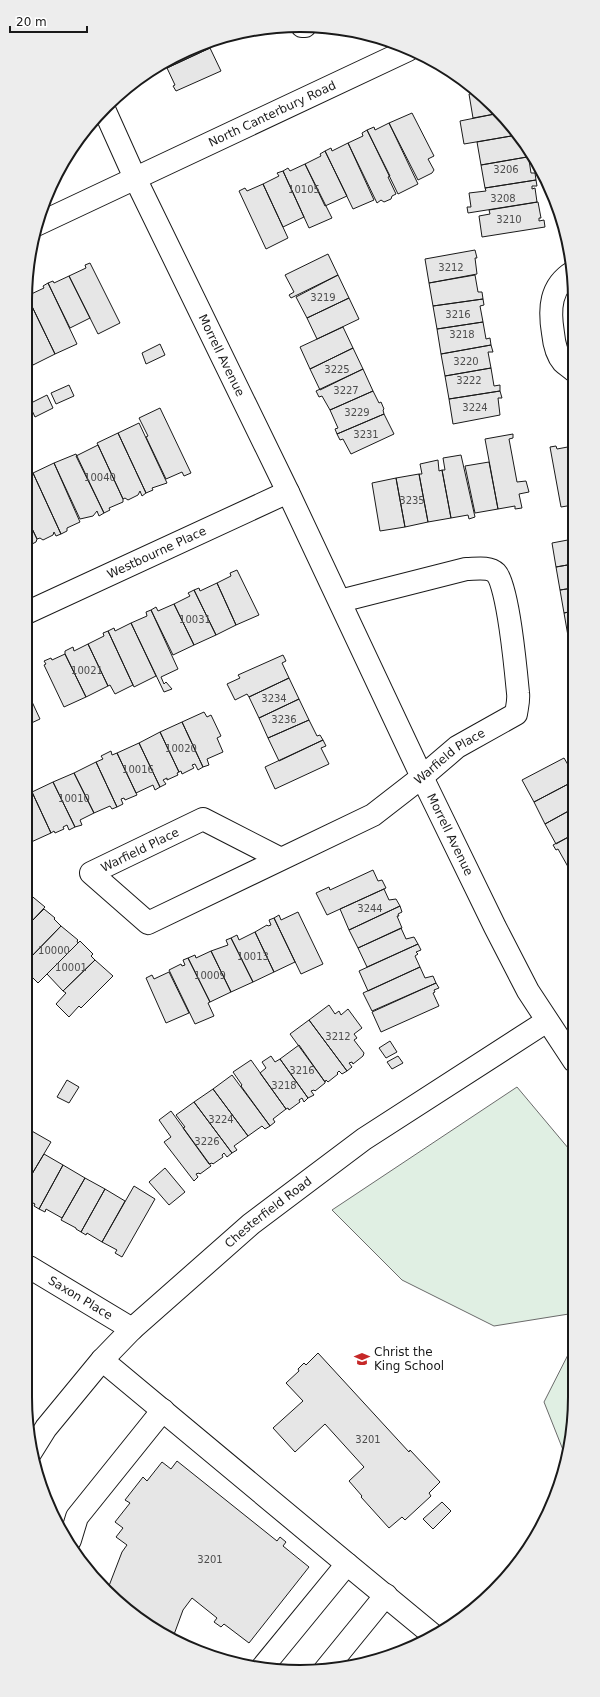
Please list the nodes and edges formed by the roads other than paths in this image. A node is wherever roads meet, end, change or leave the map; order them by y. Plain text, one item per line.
1 (403, 52) edge
2 (106, 114) edge
3 (135, 178) junction
4 (44, 221) edge
5 (567, 276) edge
6 (568, 366) edge
7 (288, 492) junction
8 (340, 601) junction
9 (32, 610) edge
10 (422, 777) junction
11 (281, 859) junction
12 (547, 1021) junction
13 (568, 1053) edge
14 (32, 1269) edge
15 (132, 1329) junction
16 (102, 1360) junction
17 (163, 1410) junction
18 (36, 1444) edge
19 (71, 1536) edge
20 (346, 1564) junction
21 (386, 1595) junction
22 (430, 1631) edge
23 (266, 1663) edge
24 (330, 1663) edge

1 - 3 street, North Canterbury Road
2 - 3 street, Morrell Avenue
3 - 4 street, North Canterbury Road
3 - 7 street, Morrell Avenue
5 - 6 street
7 - 8 street, Morrell Avenue
7 - 9 street, Westbourne Place
8 - 10 street, Morrell Avenue
8 - 10 street, Warfield Place
10 - 11 street, Warfield Place
10 - 12 street, Morrell Avenue
11 - 11 street, Warfield Place
12 - 13 street, Morrell Avenue
12 - 15 street, Chesterfield Road
14 - 15 street, Saxon Place
15 - 16 street, Chesterfield Road
16 - 17 street
16 - 18 street, Chesterfield Road
17 - 19 street
17 - 20 street
20 - 21 street
20 - 23 street
21 - 22 street
21 - 24 street

